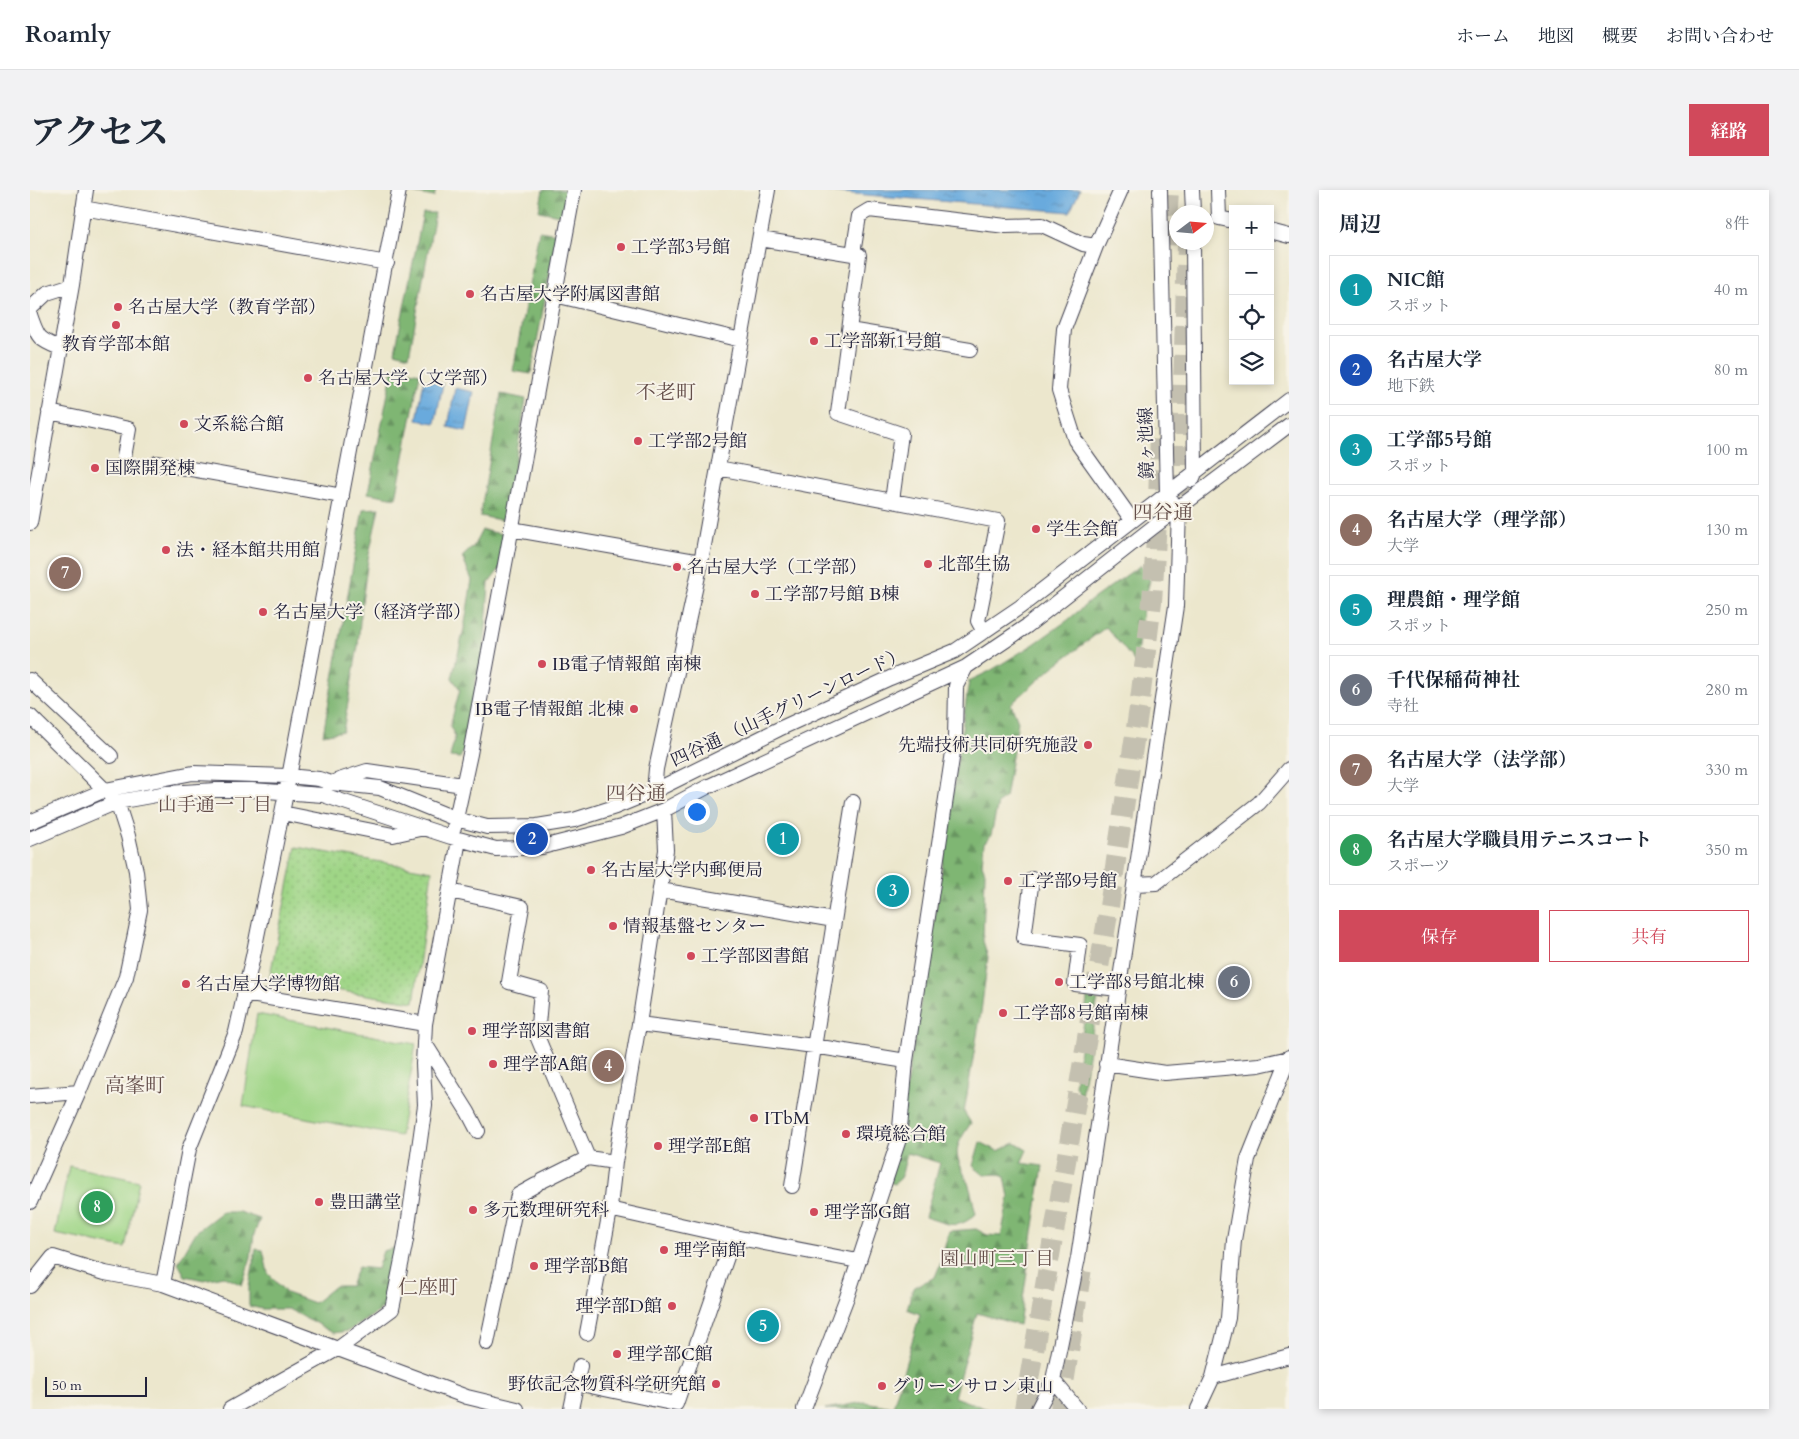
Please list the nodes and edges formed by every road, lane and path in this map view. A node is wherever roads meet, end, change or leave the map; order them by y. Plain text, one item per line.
1 (86, 190) edge
2 (399, 190) edge
3 (574, 190) edge
4 (768, 190) edge
5 (1121, 190) edge
6 (1160, 190) edge
7 (1192, 190) edge
8 (1218, 190) edge
9 (1193, 205) edge
10 (83, 208) junction
11 (1229, 220) edge
12 (1274, 232) edge
13 (1289, 236) edge
14 (760, 239) junction
15 (1096, 246) junction
16 (1193, 250) edge
17 (853, 254) junction
18 (387, 262) junction
19 (72, 285) junction
20 (555, 295) junction
21 (30, 309) edge
22 (30, 315) edge
23 (849, 330) junction
24 (741, 340) junction
25 (60, 348) junction
26 (970, 350) dead end
27 (1289, 400) edge
28 (49, 412) junction
29 (1289, 425) edge
30 (124, 457) dead end
31 (157, 462) dead end
32 (718, 468) junction
33 (1195, 473) junction
34 (1166, 494) junction
35 (342, 496) junction
36 (892, 501) junction
37 (1179, 509) junction
38 (1132, 520) junction
39 (30, 523) edge
40 (511, 529) junction
41 (701, 562) junction
42 (984, 632) junction
43 (966, 667) junction
44 (30, 680) edge
45 (30, 716) edge
46 (111, 756) dead end
47 (1289, 769) edge
48 (288, 776) junction
49 (331, 783) junction
50 (462, 786) junction
51 (105, 790) junction
52 (654, 791) junction
53 (286, 793) junction
54 (117, 802) junction
55 (852, 802) dead end
56 (664, 810) junction
57 (282, 813) junction
58 (456, 819) junction
59 (30, 822) edge
60 (424, 828) junction
61 (455, 838) junction
62 (30, 839) edge
63 (1032, 879) dead end
64 (1135, 884) junction
65 (660, 890) junction
66 (450, 891) junction
67 (834, 920) junction
68 (1118, 989) junction
69 (244, 994) junction
70 (425, 1024) junction
71 (639, 1024) junction
72 (424, 1042) junction
73 (814, 1046) junction
74 (1289, 1058) edge
75 (906, 1061) junction
76 (1106, 1064) junction
77 (79, 1092) junction
78 (30, 1096) edge
79 (478, 1131) dead end
80 (588, 1158) junction
81 (615, 1162) junction
82 (792, 1186) dead end
83 (30, 1202) edge
84 (609, 1209) junction
85 (730, 1247) junction
86 (858, 1261) junction
87 (163, 1284) junction
88 (30, 1286) edge
89 (587, 1333) dead end
90 (487, 1343) dead end
91 (339, 1348) junction
92 (1289, 1356) edge
93 (580, 1366) dead end
94 (1213, 1377) junction
95 (1053, 1380) junction
96 (576, 1383) junction
97 (230, 1409) edge
98 (517, 1409) edge
99 (571, 1409) edge
100 (804, 1409) edge
101 (1038, 1409) edge
102 (1076, 1409) edge
103 (1198, 1409) edge

1 - 10 street
2 - 18 street
3 - 20 street
4 - 14 street
5 - 15 street
6 - 34 street, 鏡ヶ池線
7 - 9 street
8 - 11 street
10 - 18 street
10 - 19 street
12 - 13 street
14 - 17 street
14 - 24 street
15 - 17 street
15 - 38 street
16 - 33 street
17 - 23 street
18 - 35 street
19 - 21 street
19 - 25 street
20 - 24 street
20 - 40 street
22 - 25 street
23 - 26 street
23 - 36 street
24 - 32 street
25 - 28 street
27 - 33 street, 四谷通 （山手グリーンロード）
28 - 30 street
28 - 39 street
29 - 37 street
31 - 35 street
32 - 36 street
32 - 41 street
33 - 34 street, 四谷通 （山手グリーンロード）
33 - 37 street
34 - 37 street, 鏡ヶ池線
34 - 38 street, 四谷通 （山手グリーンロード）
35 - 48 street
36 - 42 street
37 - 43 street
37 - 64 street
38 - 42 street, 四谷通 （山手グリーンロード）
40 - 41 street
40 - 50 street
41 - 52 street
42 - 52 street, 四谷通 （山手グリーンロード）
43 - 56 street
43 - 75 street
44 - 46 street
45 - 51 street
47 - 64 street
48 - 49 street, 四谷通 （山手グリーンロード）
48 - 51 street, 四谷通 （山手グリーンロード）
48 - 53 street
49 - 50 street
49 - 58 street, 四谷通 （山手グリーンロード）
50 - 58 street
51 - 54 street
51 - 59 street, 四谷通 （山手グリーンロード）
52 - 58 street, 四谷通 （山手グリーンロード）
53 - 54 street
53 - 57 street
53 - 60 street
54 - 62 street
54 - 77 street
55 - 67 street
56 - 61 street
56 - 65 street
57 - 60 street
57 - 69 street
58 - 61 street
60 - 61 street
61 - 66 street
63 - 68 street
64 - 68 street
65 - 67 street
65 - 71 street
66 - 70 street
66 - 80 street
67 - 73 street
68 - 76 street
69 - 70 street
69 - 87 street
70 - 72 street
71 - 73 street
71 - 81 street
72 - 79 street
72 - 91 street
73 - 75 street
73 - 82 street
74 - 76 street
74 - 94 street
75 - 86 street
76 - 95 street
77 - 78 street
77 - 83 street
80 - 81 street
80 - 90 street
81 - 84 street
84 - 85 street
84 - 89 street
85 - 86 street
85 - 96 street
86 - 100 street
87 - 88 street
87 - 91 street
91 - 97 street
91 - 98 street
92 - 94 street
93 - 96 street
94 - 103 street
95 - 101 street
95 - 102 street
96 - 99 street

